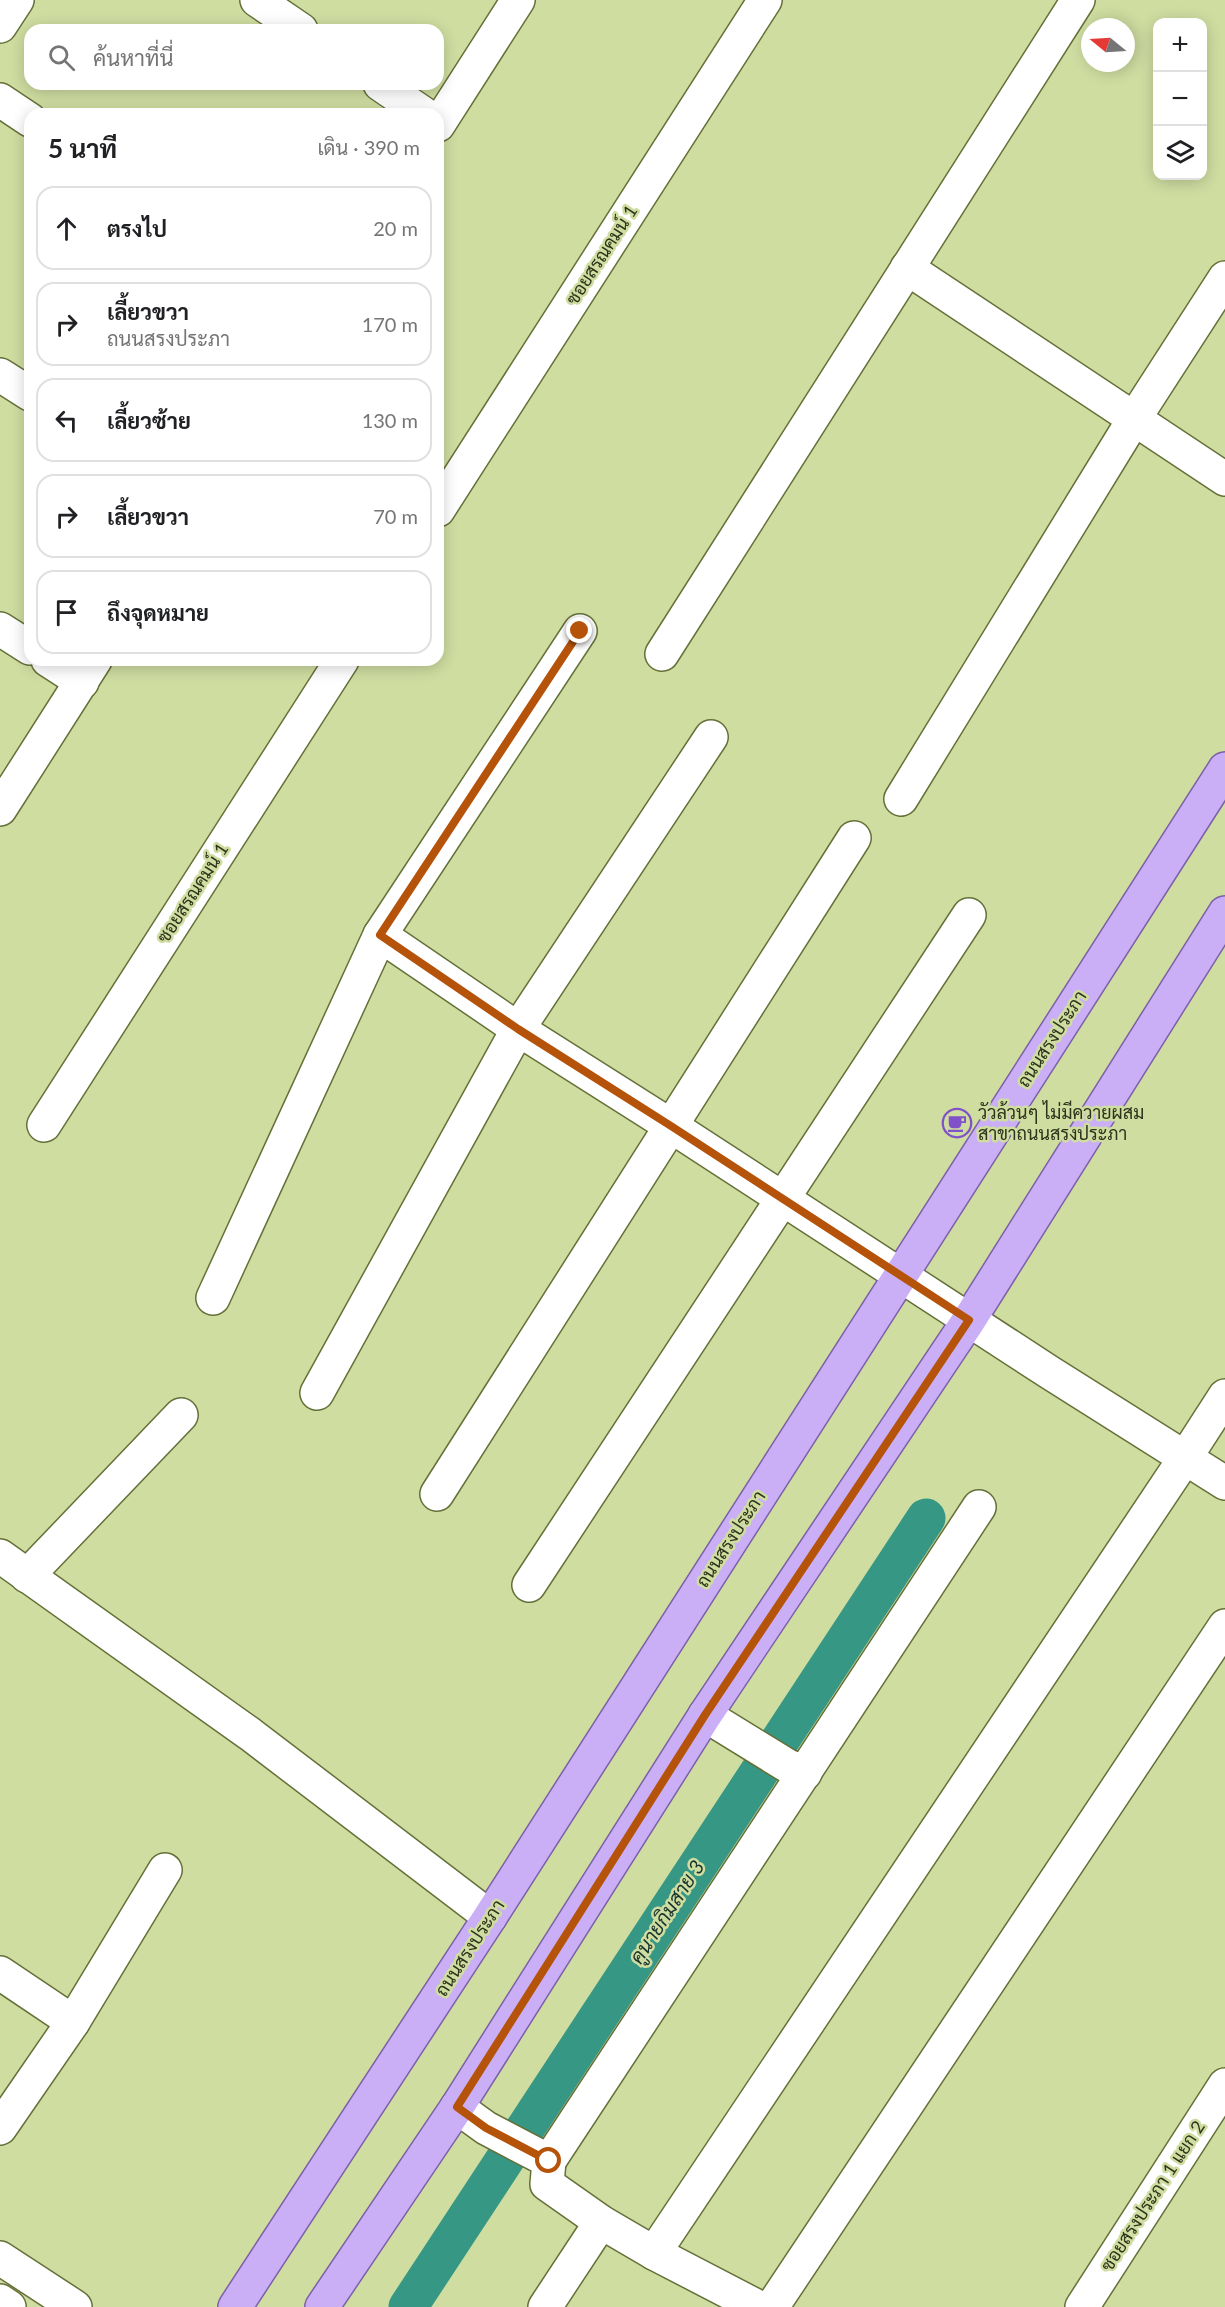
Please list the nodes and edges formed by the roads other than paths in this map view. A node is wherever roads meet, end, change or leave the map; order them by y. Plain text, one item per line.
1 (17, 0) edge
2 (257, 0) edge
3 (518, 0) edge
4 (765, 0) edge
5 (1078, 0) edge
6 (292, 24) edge
7 (0, 26) edge
8 (389, 90) edge
9 (0, 100) edge
10 (415, 108) edge
11 (444, 115) edge
12 (24, 116) edge
13 (907, 268) junction
14 (1225, 278) edge
15 (0, 375) edge
16 (24, 390) edge
17 (1134, 419) junction
18 (1225, 479) edge
19 (444, 501) edge
20 (0, 629) edge
21 (580, 631) dead end
22 (24, 644) edge
23 (662, 654) dead end
24 (70, 666) edge
25 (338, 666) edge
26 (88, 671) edge
27 (711, 737) dead end
28 (1225, 769) edge
29 (901, 799) dead end
30 (0, 809) edge
31 (854, 838) dead end
32 (1225, 913) edge
33 (969, 915) dead end
34 (380, 935) junction
35 (518, 1029) junction
36 (44, 1125) dead end
37 (671, 1126) junction
38 (782, 1198) junction
39 (899, 1275) junction
40 (213, 1298) dead end
41 (969, 1320) junction
42 (317, 1393) dead end
43 (1225, 1396) edge
44 (181, 1415) dead end
45 (1185, 1458) junction
46 (1225, 1483) edge
47 (437, 1494) dead end
48 (978, 1507) dead end
49 (0, 1556) edge
50 (27, 1576) junction
51 (529, 1585) dead end
52 (1225, 1626) edge
53 (705, 1715) junction
54 (796, 1770) junction
55 (165, 1870) dead end
56 (490, 1917) junction
57 (0, 1973) edge
58 (73, 2022) junction
59 (1225, 2085) edge
60 (457, 2107) junction
61 (0, 2128) edge
62 (536, 2154) junction
63 (601, 2222) junction
64 (654, 2253) junction
65 (0, 2258) edge
66 (0, 2301) edge
67 (9, 2307) edge
68 (75, 2307) edge
69 (235, 2307) edge
70 (322, 2307) edge
71 (545, 2307) edge
72 (758, 2307) edge
73 (772, 2307) edge
74 (1082, 2307) edge

1 - 7 street
2 - 6 street
3 - 11 street
4 - 19 street, ซอยสรณคมน์ 1
5 - 13 street
8 - 10 street
9 - 12 street
13 - 17 street
13 - 23 street
14 - 17 street
15 - 16 street
17 - 18 street
17 - 29 street
20 - 22 street
21 - 34 street
24 - 26 street
25 - 36 street, ซอยสรณคมน์ 1
26 - 30 street
27 - 35 street
28 - 39 main road, ถนนสรงประภา
31 - 37 street
32 - 41 main road
33 - 38 street
34 - 35 street
34 - 40 street
35 - 37 street
35 - 42 street
37 - 38 street
37 - 47 street
38 - 39 street
38 - 51 street
39 - 41 street
39 - 56 main road, ถนนสรงประภา
41 - 45 street
41 - 53 main road
43 - 45 street
44 - 50 street
45 - 46 street
45 - 64 street
48 - 54 street
49 - 50 street
50 - 56 street
52 - 73 street
53 - 54 street
53 - 60 main road
54 - 62 street
55 - 58 street
56 - 69 main road, ถนนสรงประภา
57 - 58 street
58 - 61 street
59 - 74 street, ซอยสรงประภา 1 แยก 2
60 - 62 street
60 - 70 main road
62 - 63 street
63 - 64 street
63 - 71 street
64 - 72 street
65 - 68 street
66 - 67 street

